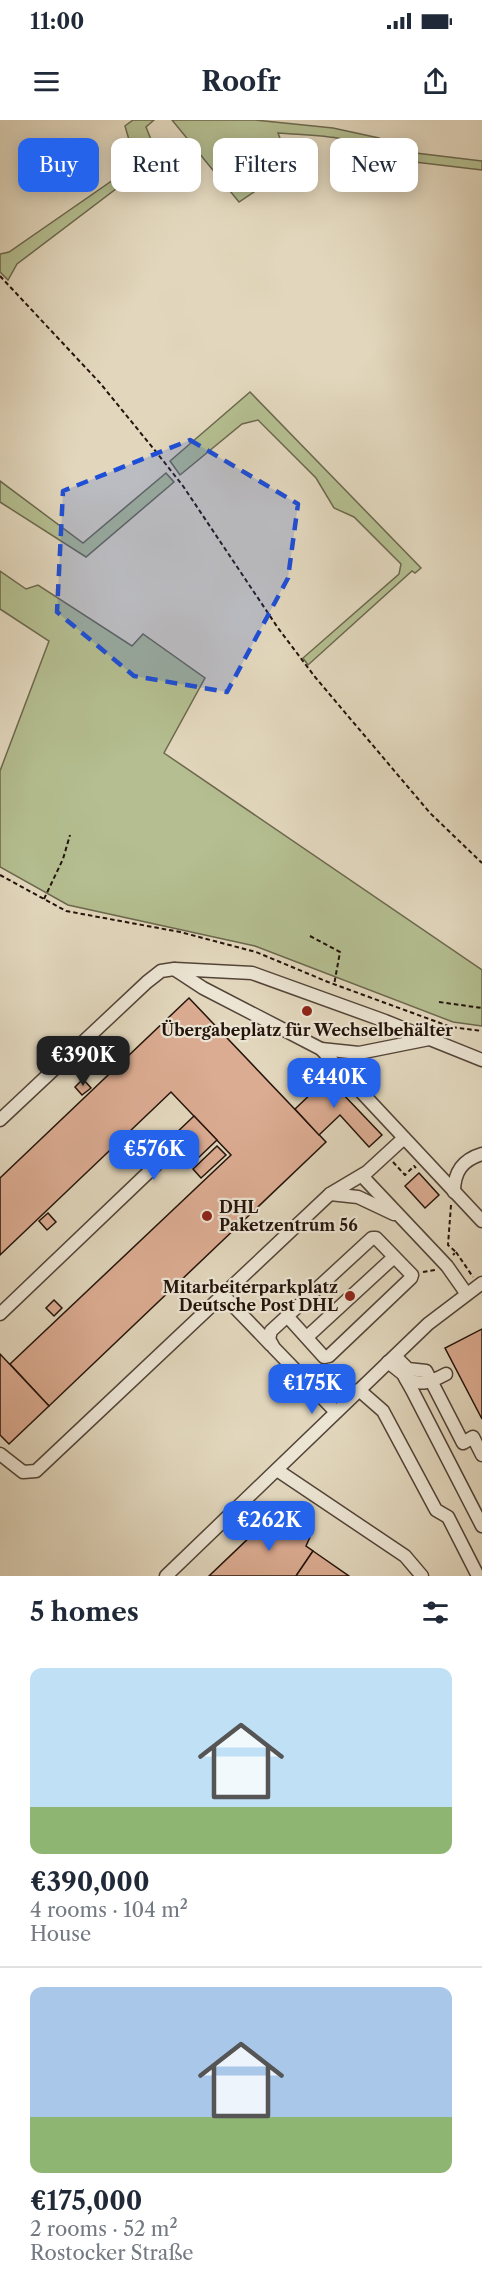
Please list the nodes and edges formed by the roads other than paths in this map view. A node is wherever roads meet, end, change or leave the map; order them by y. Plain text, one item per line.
1 (174, 969) junction
2 (430, 1039) junction
3 (321, 1049) junction
4 (482, 1060) edge
5 (0, 1120) edge
6 (404, 1137) junction
7 (482, 1154) edge
8 (156, 1165) dead end
9 (362, 1176) junction
10 (330, 1194) junction
11 (449, 1195) junction
12 (400, 1217) junction
13 (482, 1221) edge
14 (394, 1257) junction
15 (480, 1284) edge
16 (466, 1293) junction
17 (223, 1295) junction
18 (0, 1314) edge
19 (287, 1316) junction
20 (307, 1337) junction
21 (274, 1348) junction
22 (391, 1359) junction
23 (446, 1374) dead end
24 (406, 1379) junction
25 (431, 1382) junction
26 (359, 1390) junction
27 (336, 1412) junction
28 (0, 1454) edge
29 (482, 1455) edge
30 (277, 1470) junction
31 (482, 1526) edge
32 (165, 1576) edge
33 (422, 1576) edge
34 (478, 1576) edge

1 - 2 street
1 - 3 street
1 - 5 street
2 - 3 street
2 - 4 street
3 - 6 street
6 - 9 street
6 - 11 street
7 - 11 street
8 - 18 street
9 - 10 street
9 - 12 street
10 - 12 street
10 - 17 street
11 - 13 street
12 - 16 street
14 - 19 street
14 - 20 street
14 - 20 street
15 - 16 street
16 - 22 street
17 - 21 street
17 - 28 street
19 - 20 street
19 - 21 street
21 - 27 street
22 - 24 street
22 - 25 street
22 - 26 street
23 - 25 street
24 - 25 street
24 - 31 street
25 - 29 street
26 - 27 street
26 - 34 street
27 - 30 street
30 - 32 street
30 - 33 street

